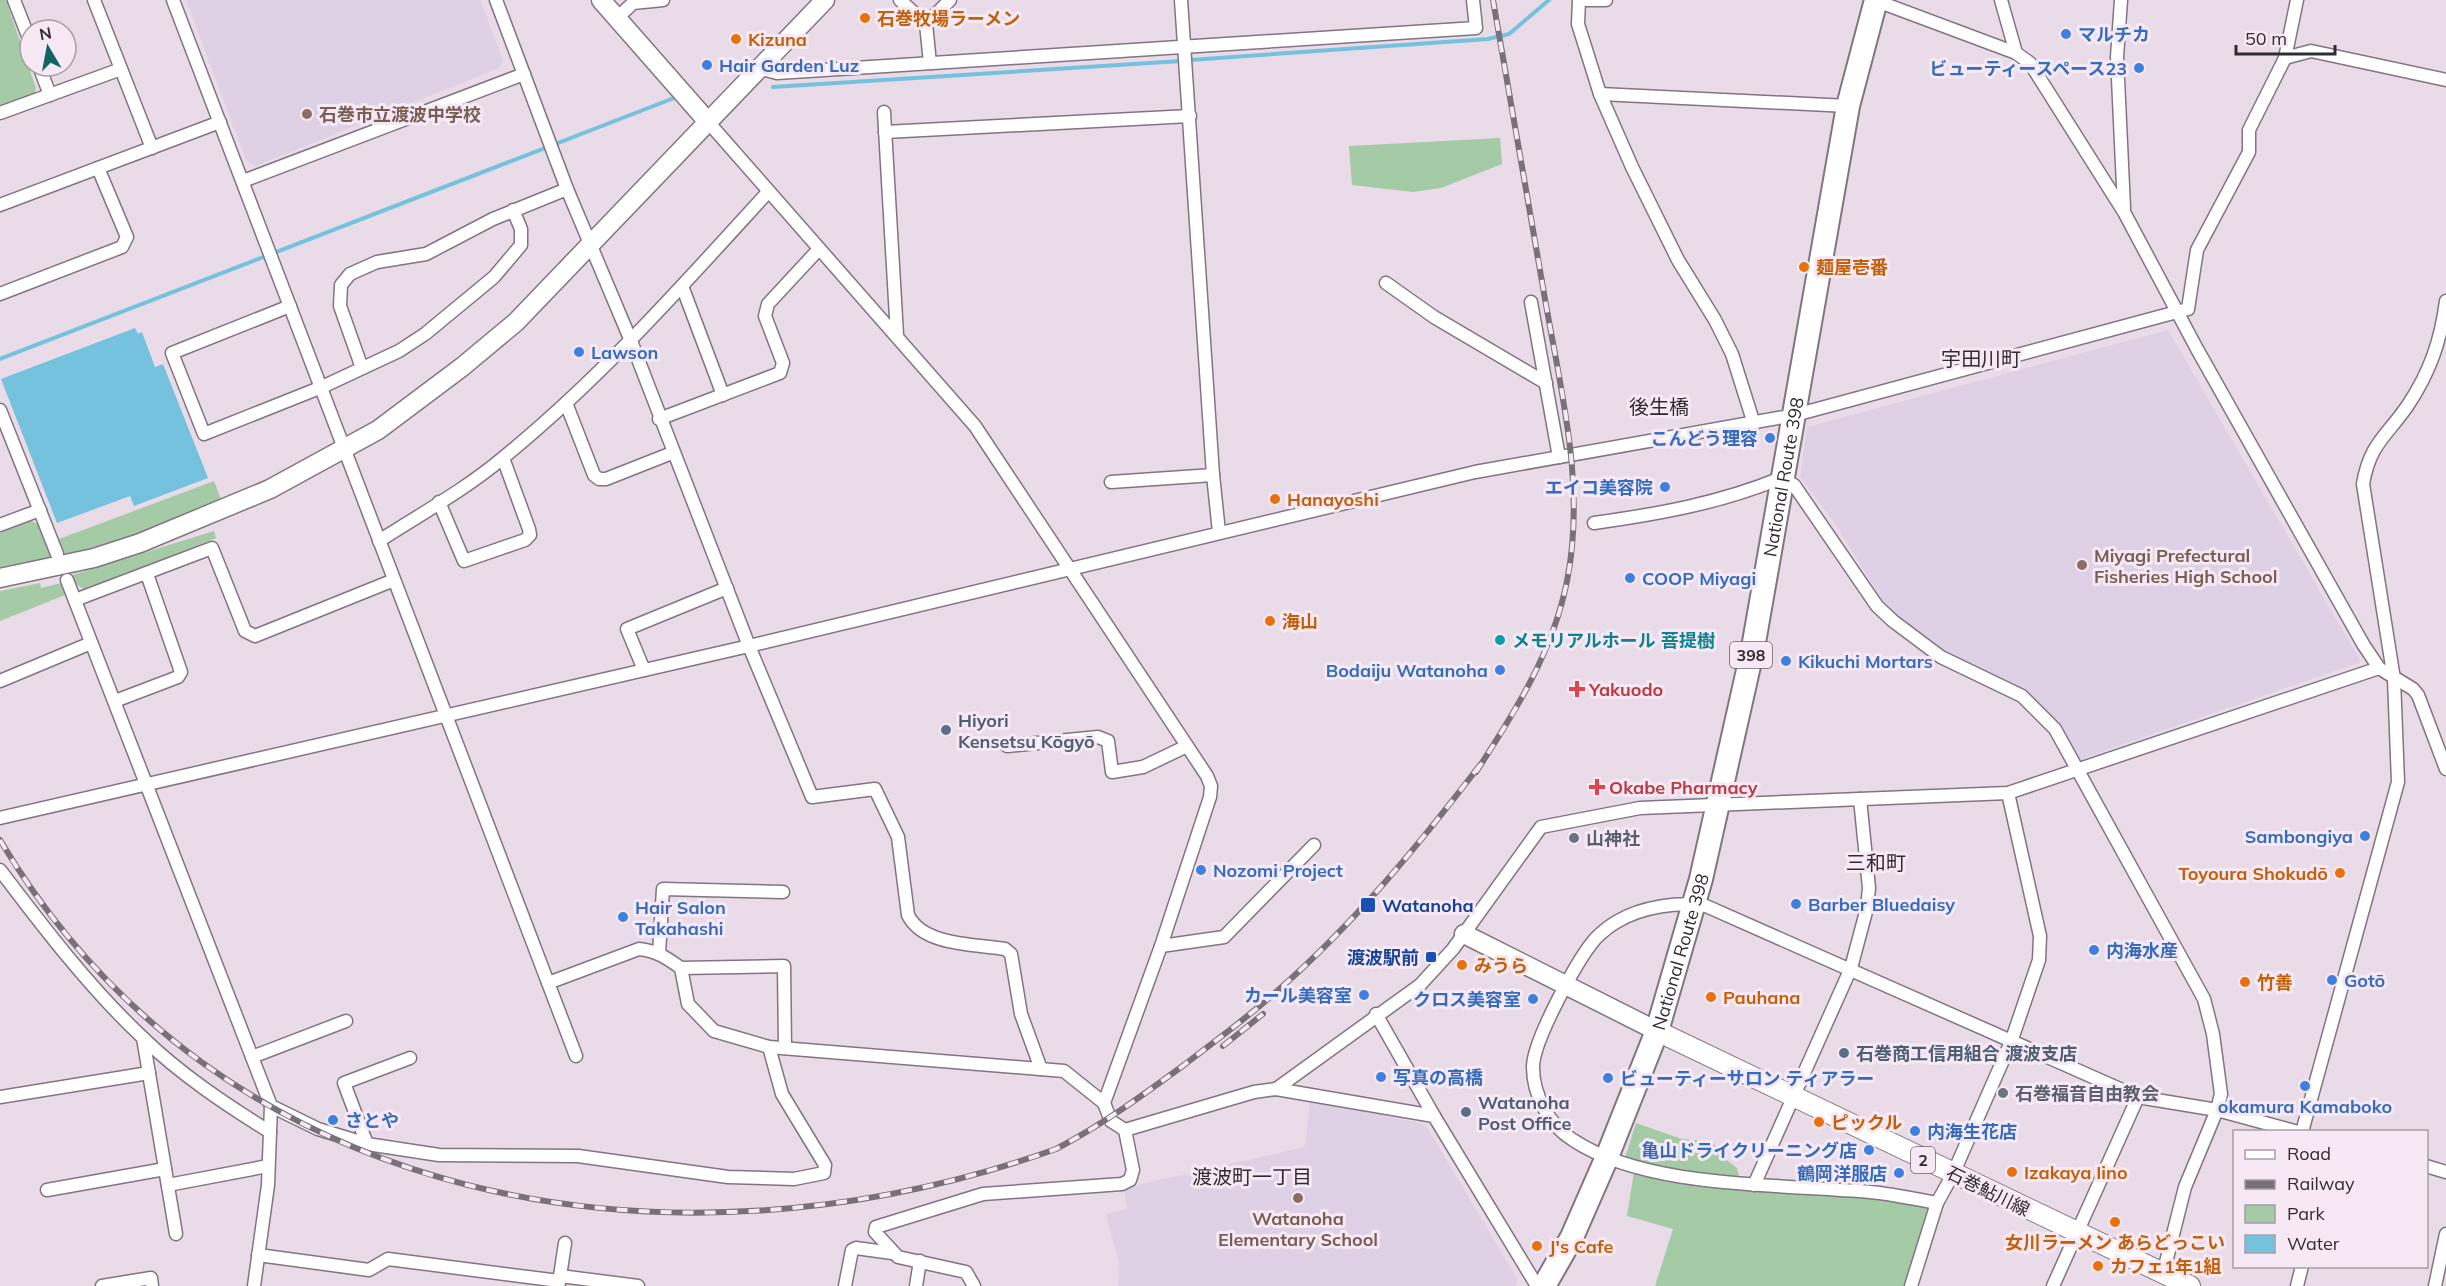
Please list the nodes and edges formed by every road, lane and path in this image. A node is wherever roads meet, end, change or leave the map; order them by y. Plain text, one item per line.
1 (14, 0) edge
2 (94, 0) edge
3 (173, 0) edge
4 (496, 0) edge
5 (601, 0) edge
6 (663, 0) edge
7 (825, 0) edge
8 (900, 0) edge
9 (950, 0) edge
10 (1181, 0) edge
11 (1473, 0) edge
12 (1579, 0) edge
13 (1586, 0) edge
14 (1606, 0) edge
15 (1875, 0) edge
16 (2001, 0) edge
17 (2121, 0) edge
18 (2297, 0) edge
19 (21, 18) edge
20 (617, 18) junction
21 (926, 24) junction
22 (1185, 45) junction
23 (2016, 53) junction
24 (2285, 58) junction
25 (930, 63) junction
26 (758, 68) junction
27 (121, 69) junction
28 (524, 74) junction
29 (44, 78) edge
30 (2446, 80) edge
31 (1600, 94) junction
32 (50, 95) junction
33 (1848, 106) junction
34 (884, 112) dead end
35 (0, 113) edge
36 (1190, 116) junction
37 (220, 122) junction
38 (709, 123) junction
39 (885, 132) junction
40 (152, 148) junction
41 (98, 168) junction
42 (243, 181) junction
43 (567, 189) junction
44 (768, 192) junction
45 (0, 205) edge
46 (513, 210) junction
47 (2124, 212) junction
48 (590, 246) junction
49 (819, 249) junction
50 (1386, 283) dead end
51 (682, 286) junction
52 (0, 294) edge
53 (2446, 301) edge
54 (1531, 302) dead end
55 (290, 306) junction
56 (2178, 312) junction
57 (897, 334) junction
58 (631, 341) junction
59 (362, 368) junction
60 (1546, 383) junction
61 (322, 387) junction
62 (723, 395) junction
63 (566, 403) junction
64 (0, 410) edge
65 (1795, 415) junction
66 (658, 419) junction
67 (1754, 424) junction
68 (344, 448) junction
69 (672, 453) junction
70 (1559, 457) junction
71 (503, 458) junction
72 (1213, 475) junction
73 (1781, 478) junction
74 (1111, 482) dead end
75 (439, 502) junction
76 (40, 510) junction
77 (1594, 523) dead end
78 (0, 525) edge
79 (1219, 532) junction
80 (379, 541) junction
81 (57, 554) dead end
82 (1072, 570) junction
83 (147, 574) junction
84 (0, 578) edge
85 (68, 580) dead end
86 (394, 580) junction
87 (727, 588) junction
88 (75, 600) junction
89 (91, 643) junction
90 (749, 646) junction
91 (2379, 668) junction
92 (644, 670) junction
93 (2394, 679) junction
94 (0, 681) edge
95 (115, 701) junction
96 (447, 716) junction
97 (2432, 729) junction
98 (2446, 732) edge
99 (1187, 746) junction
100 (1008, 747) dead end
101 (2446, 769) edge
102 (2080, 771) junction
103 (147, 786) junction
104 (2008, 793) junction
105 (1860, 799) junction
106 (1718, 807) junction
107 (0, 818) edge
108 (1314, 845) dead end
109 (0, 870) edge
110 (783, 892) dead end
111 (1694, 904) junction
112 (1464, 934) junction
113 (1161, 945) junction
114 (659, 953) junction
115 (681, 968) junction
116 (1851, 968) junction
117 (548, 983) junction
118 (1566, 986) junction
119 (1376, 1014) junction
120 (346, 1021) dead end
121 (1657, 1031) junction
122 (143, 1038) junction
123 (2011, 1042) junction
124 (769, 1047) junction
125 (785, 1048) junction
126 (576, 1056) dead end
127 (252, 1057) junction
128 (410, 1058) dead end
129 (1041, 1069) junction
130 (149, 1073) junction
131 (1276, 1089) junction
132 (0, 1097) edge
133 (2138, 1097) junction
134 (1794, 1098) junction
135 (1104, 1103) junction
136 (271, 1106) junction
137 (2217, 1110) junction
138 (1434, 1116) junction
139 (1125, 1130) junction
140 (2296, 1130) edge
141 (2300, 1130) edge
142 (270, 1132) junction
143 (367, 1144) junction
144 (1607, 1157) junction
145 (268, 1166) junction
146 (2428, 1166) edge
147 (165, 1169) junction
148 (2446, 1172) edge
149 (1953, 1174) junction
150 (168, 1185) junction
151 (1754, 1185) junction
152 (47, 1190) dead end
153 (1937, 1203) junction
154 (2075, 1233) junction
155 (176, 1234) dead end
156 (2446, 1234) edge
157 (565, 1243) dead end
158 (892, 1252) junction
159 (258, 1255) junction
160 (920, 1262) junction
161 (2302, 1268) edge
162 (2163, 1274) junction
163 (559, 1281) edge
164 (102, 1286) edge
165 (152, 1286) edge
166 (254, 1286) edge
167 (638, 1286) edge
168 (845, 1286) edge
169 (915, 1286) edge
170 (974, 1286) edge
171 (1537, 1286) edge
172 (1544, 1286) edge
173 (1911, 1286) edge
174 (2053, 1286) edge
175 (2190, 1286) edge
176 (2297, 1286) edge
177 (2434, 1286) edge

1 - 19 street
2 - 27 street
3 - 37 street
4 - 28 street
5 - 20 street
6 - 20 street
7 - 26 street
8 - 21 street
9 - 21 street
10 - 22 street
11 - 22 street
12 - 31 street
13 - 14 street
15 - 23 street
15 - 33 highway, National Route 398 / 398
16 - 23 street
17 - 47 street
18 - 24 street
20 - 38 street
21 - 25 street
22 - 25 street
22 - 36 street
23 - 47 street
24 - 30 street
24 - 56 street
25 - 26 street
26 - 38 street
27 - 32 street
27 - 40 street
28 - 42 street
28 - 43 street
29 - 32 street
31 - 33 street
31 - 67 street
32 - 35 street
33 - 65 highway, National Route 398 / 398
34 - 39 street
36 - 39 street
36 - 72 street
37 - 40 street
37 - 42 street
38 - 44 street
38 - 48 street
39 - 57 street
40 - 41 street
41 - 45 street
41 - 52 street
42 - 55 street
43 - 46 street
43 - 48 street
44 - 49 street
44 - 51 street
46 - 59 street
46 - 59 street
47 - 56 street
48 - 58 street
48 - 68 street
49 - 57 street
49 - 62 street
50 - 60 street
51 - 58 street
51 - 62 street
53 - 93 street
54 - 60 street
55 - 61 street
55 - 61 street
56 - 65 street
56 - 91 street
57 - 82 street
58 - 63 street
58 - 66 street
59 - 61 street
60 - 70 street
61 - 68 street
62 - 66 street
63 - 69 street
63 - 71 street
64 - 76 street
65 - 67 street
65 - 73 highway, National Route 398 / 398
66 - 69 street
67 - 70 street
68 - 80 street
68 - 84 street
69 - 87 street
70 - 79 street
71 - 75 street
71 - 75 street
72 - 74 street
72 - 79 street
73 - 77 street
73 - 102 street
73 - 106 highway, National Route 398 / 398
75 - 80 street
76 - 78 street
76 - 81 street
79 - 82 street
80 - 86 street
82 - 90 street
82 - 99 street
83 - 86 street
83 - 88 street
83 - 95 street
85 - 88 street
86 - 96 street
87 - 90 street
87 - 92 street
88 - 89 street
89 - 94 street
89 - 95 street
90 - 92 street
90 - 129 street
91 - 93 street
91 - 102 street
92 - 96 street
93 - 97 street
93 - 141 street
95 - 103 street
96 - 103 street
96 - 117 street
97 - 98 street
97 - 101 street
99 - 100 street
99 - 113 street
102 - 104 street
102 - 137 street
103 - 107 street
103 - 127 street
104 - 105 street
104 - 123 street
105 - 106 street
105 - 116 street
106 - 111 highway, National Route 398 / 398
106 - 112 street
108 - 113 street
109 - 122 street
110 - 114 street
111 - 116 street
111 - 118 street
111 - 121 highway, National Route 398 / 398
112 - 118 street
112 - 119 street
113 - 135 street
114 - 115 street
114 - 117 street
115 - 124 street
115 - 125 street
116 - 123 street
116 - 134 street
117 - 126 street
118 - 121 street
118 - 144 street
119 - 131 street
119 - 138 street
120 - 127 street
121 - 134 main road, 石巻鮎川線 / 2
121 - 144 highway, National Route 398 / 398
122 - 130 street
122 - 142 street
123 - 133 street
123 - 149 street
124 - 125 street
124 - 143 street
125 - 129 street
127 - 136 street
128 - 143 street
129 - 135 street
130 - 132 street
130 - 147 street
131 - 138 street
131 - 139 street
133 - 137 street
133 - 154 street
134 - 149 main road, 石巻鮎川線 / 2
134 - 151 street
135 - 139 street
136 - 142 street
136 - 143 street
137 - 140 street
137 - 162 street
138 - 171 street
139 - 158 street
142 - 145 street
144 - 151 street
144 - 172 highway, National Route 398 / 398
145 - 150 street
145 - 159 street
146 - 148 street
147 - 150 street
147 - 152 street
149 - 153 street
149 - 154 main road, 石巻鮎川線 / 2
150 - 155 street
151 - 153 street
153 - 173 street
154 - 162 main road, 石巻鮎川線 / 2
154 - 174 street
156 - 177 street
157 - 163 street
158 - 160 street
158 - 168 street
159 - 163 street
159 - 166 street
160 - 169 street
160 - 170 street
161 - 176 street
162 - 175 main road, 石巻鮎川線 / 2
163 - 167 street
164 - 165 street

